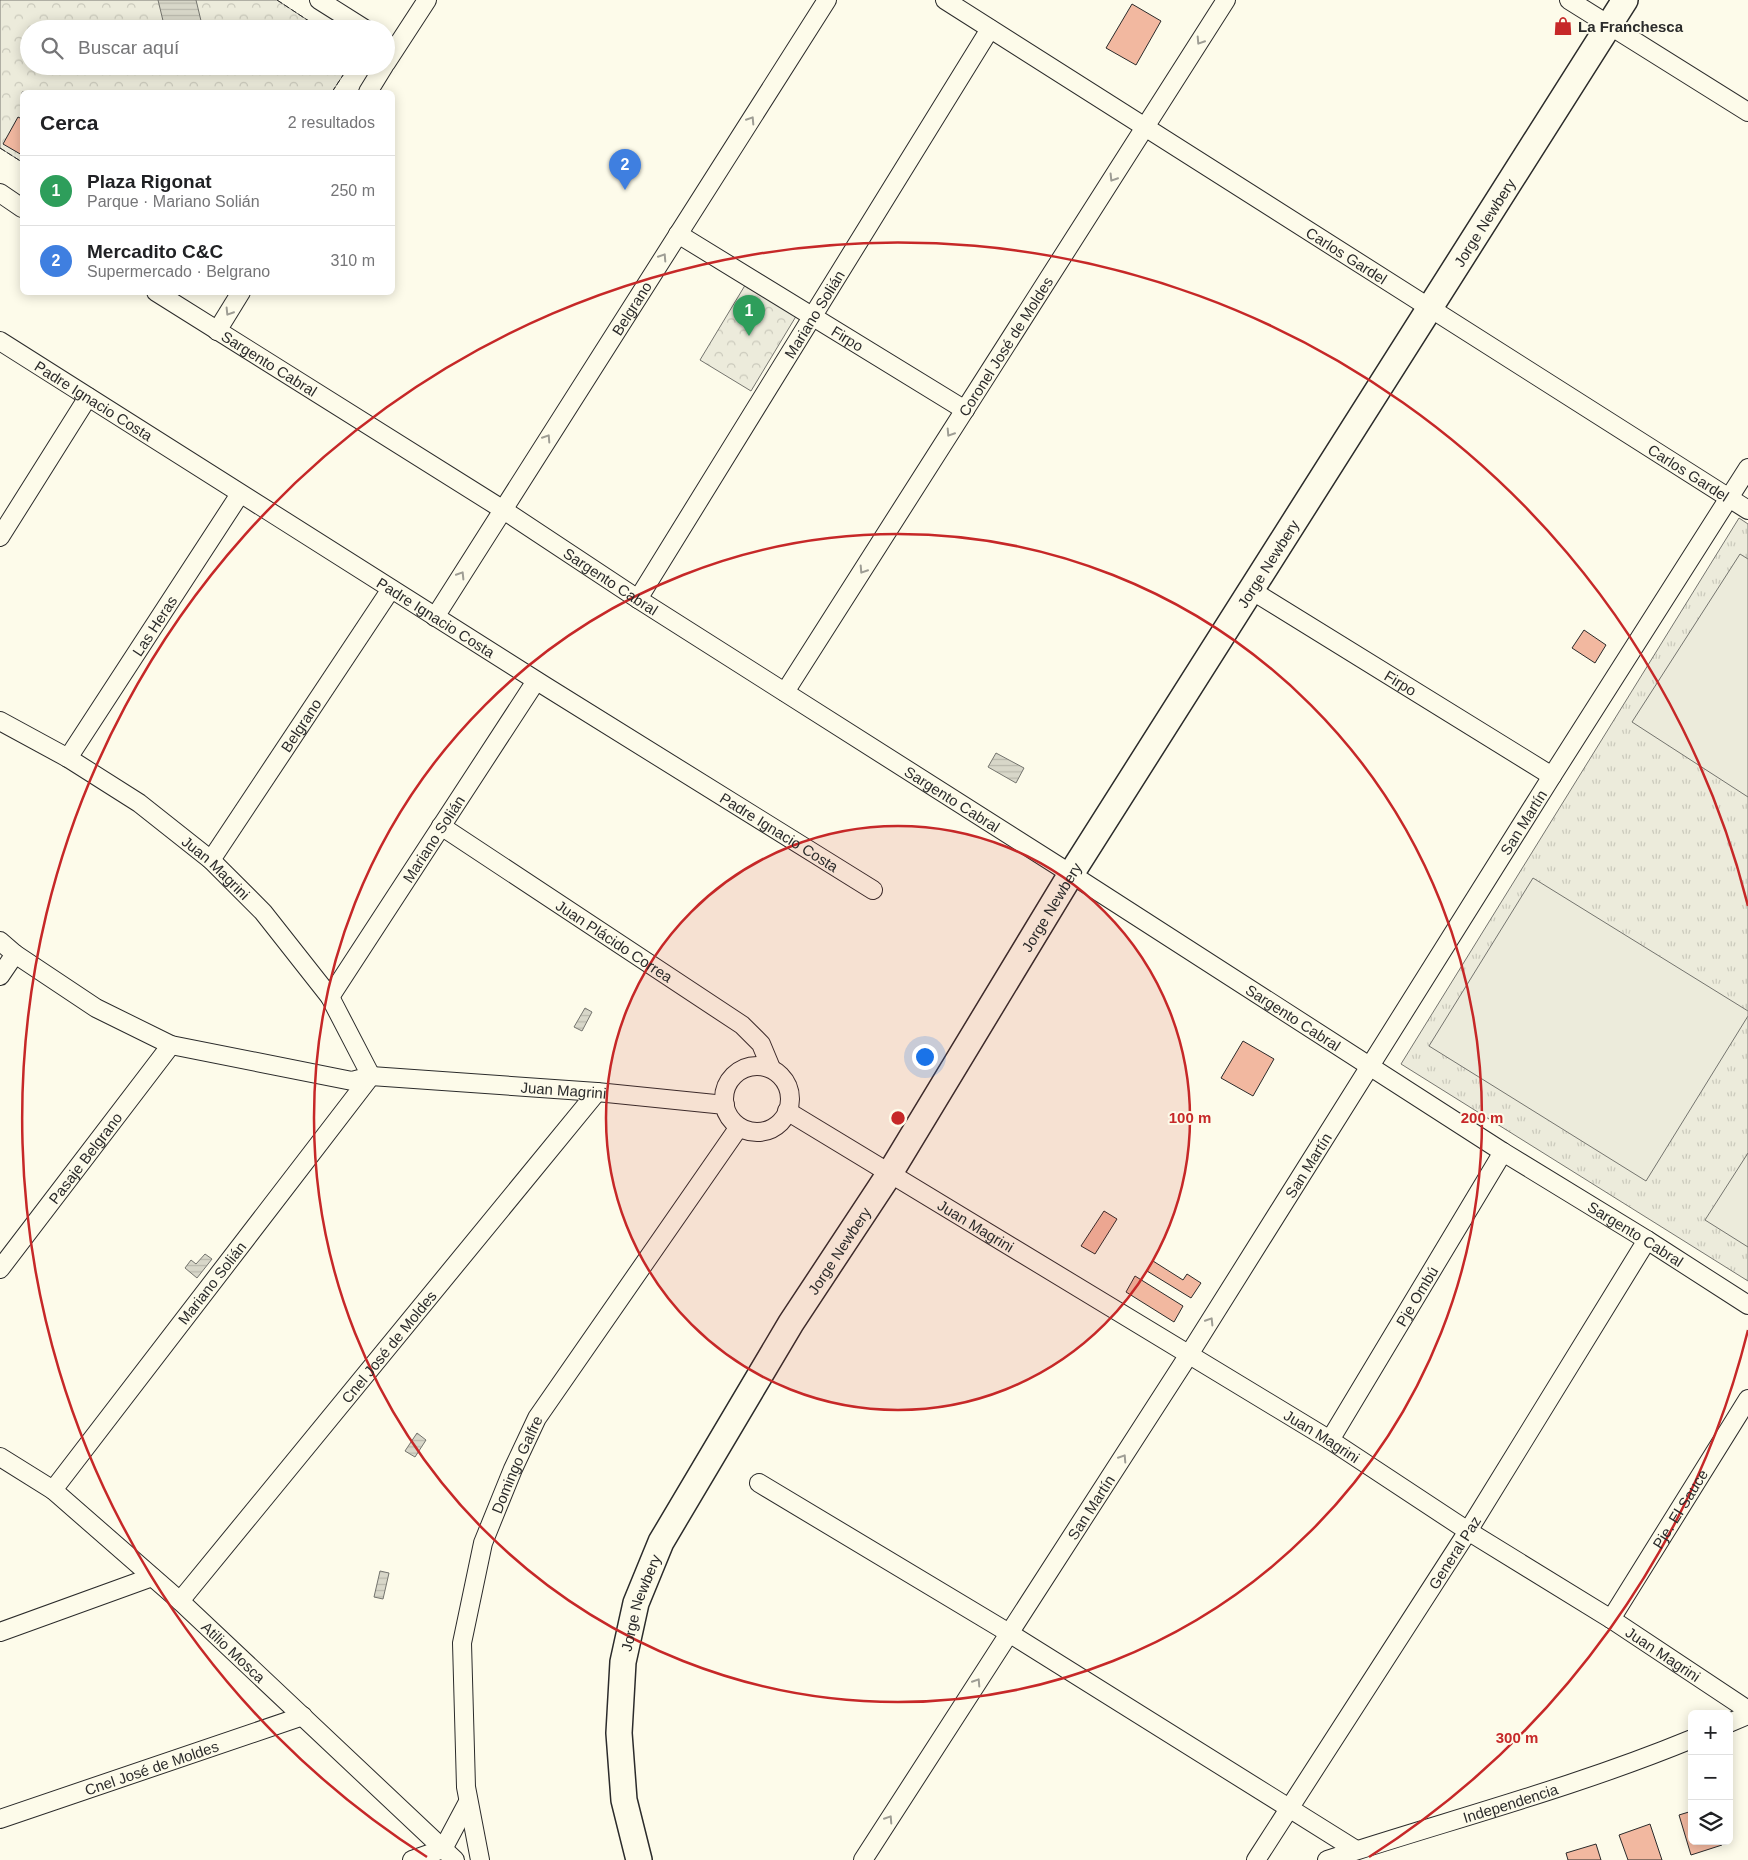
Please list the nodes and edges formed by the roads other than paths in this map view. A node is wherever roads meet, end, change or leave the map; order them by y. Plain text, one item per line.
1 (319, 0) edge
2 (427, 0) edge
3 (827, 0) edge
4 (945, 0) edge
5 (1226, 0) edge
6 (1569, 0) edge
7 (1626, 0) edge
8 (351, 20) edge
9 (1609, 25) junction
10 (990, 29) junction
11 (395, 43) edge
12 (378, 75) edge
13 (369, 90) edge
14 (1748, 112) edge
15 (1145, 128) junction
16 (0, 194) edge
17 (20, 207) edge
18 (678, 234) junction
19 (161, 295) edge
20 (239, 295) edge
21 (1429, 308) junction
22 (812, 318) junction
23 (216, 331) junction
24 (0, 341) edge
25 (88, 397) junction
26 (965, 410) junction
27 (1748, 468) edge
28 (240, 494) junction
29 (1729, 498) junction
30 (502, 509) junction
31 (1748, 510) edge
32 (0, 537) edge
33 (391, 589) junction
34 (1251, 590) junction
35 (638, 599) junction
36 (435, 617) junction
37 (536, 681) junction
38 (785, 692) junction
39 (0, 721) edge
40 (68, 758) junction
41 (1552, 776) junction
42 (441, 826) junction
43 (211, 860) junction
44 (1070, 874) junction
45 (873, 890) dead end
46 (0, 941) edge
47 (15, 954) junction
48 (0, 976) edge
49 (330, 997) junction
50 (171, 1046) junction
51 (1370, 1067) junction
52 (771, 1068) junction
53 (371, 1076) junction
54 (597, 1092) junction
55 (725, 1105) junction
56 (787, 1112) junction
57 (739, 1126) junction
58 (1503, 1152) junction
59 (890, 1173) junction
60 (1647, 1240) junction
61 (0, 1270) edge
62 (1748, 1304) edge
63 (1188, 1356) junction
64 (1748, 1399) edge
65 (1330, 1440) junction
66 (0, 1457) edge
67 (759, 1483) dead end
68 (53, 1490) junction
69 (1468, 1531) junction
70 (152, 1577) junction
71 (180, 1601) junction
72 (1611, 1619) junction
73 (0, 1632) edge
74 (1009, 1633) junction
75 (1748, 1710) edge
76 (1748, 1715) edge
77 (303, 1716) junction
78 (1733, 1721) edge
79 (1688, 1741) edge
80 (468, 1802) junction
81 (1289, 1809) junction
82 (0, 1819) edge
83 (1356, 1850) junction
84 (449, 1855) edge
85 (412, 1860) edge
86 (480, 1860) edge
87 (640, 1860) edge
88 (863, 1860) edge
89 (1256, 1860) edge
90 (1327, 1860) edge

1 - 8 street
2 - 11 street
18 -> 3 street, Belgrano
4 - 10 street, Carlos Gardel
5 -> 15 street, Coronel José de Moldes
6 - 9 street
7 - 9 main road, Jorge Newbery
9 - 14 street
9 - 21 main road, Jorge Newbery
10 - 15 street, Carlos Gardel
10 - 22 street, Mariano Solián
12 - 13 street
15 - 21 street, Carlos Gardel
15 -> 26 street, Coronel José de Moldes
16 - 17 street
18 - 22 street, Firpo
30 -> 18 street, Belgrano
19 - 23 street, Sargento Cabral
20 -> 23 street
21 - 29 street, Carlos Gardel
21 - 34 main road, Jorge Newbery
22 - 26 street, Firpo
22 - 35 street, Mariano Solián
23 - 30 street, Sargento Cabral
24 - 25 street, Padre Ignacio Costa
25 - 28 street, Padre Ignacio Costa
25 - 32 street
26 -> 38 street, Coronel José de Moldes
27 - 29 street, San Martín
28 - 33 street, Padre Ignacio Costa
28 - 40 street, Las Heras
29 - 31 street, Carlos Gardel
29 - 41 street, San Martín
30 - 35 street, Sargento Cabral
36 -> 30 street, Belgrano
33 - 36 street, Padre Ignacio Costa
33 - 43 street, Belgrano
34 - 41 street, Firpo
34 - 44 main road, Jorge Newbery
35 - 38 street, Sargento Cabral
36 - 37 street, Padre Ignacio Costa
37 - 42 street, Mariano Solián
37 - 45 street, Padre Ignacio Costa
38 - 44 street, Sargento Cabral
39 - 40 street, Juan Magrini
40 - 43 street, Juan Magrini
41 - 51 street, San Martín
42 - 49 street, Mariano Solián
42 - 52 street, Juan Plácido Correa
43 - 49 street, Juan Magrini
44 - 51 street, Sargento Cabral
44 - 59 main road, Jorge Newbery
46 - 47 street, Juan Magrini
47 - 48 street
47 - 50 street, Juan Magrini
49 - 53 street, Juan Magrini
50 - 53 street, Juan Magrini
50 - 61 street, Pasaje Belgrano
51 - 58 street, Sargento Cabral
63 -> 51 street, San Martín
52 - 55 street
52 - 56 street
53 - 54 street, Juan Magrini
53 - 68 street, Mariano Solián
54 - 55 street, Juan Magrini
54 - 71 street, Cnel José de Moldes
55 - 57 street
56 - 57 street
56 - 59 street, Juan Magrini
57 - 80 street, Domingo Galfre
58 - 60 street, Sargento Cabral
58 - 65 street, Pje Ombú
59 - 63 street, Juan Magrini
59 - 87 main road, Jorge Newbery
60 - 62 street, Sargento Cabral
60 - 69 street, General Paz
63 - 65 street, Juan Magrini
74 -> 63 street, San Martín
64 - 72 street, Pje. El Sauce
65 - 69 street, Juan Magrini
66 - 68 street, Atilio Mosca
67 - 74 street
68 - 70 street, Atilio Mosca
69 - 72 street, Juan Magrini
69 - 81 street, General Paz
70 - 71 street, Atilio Mosca
70 - 73 street
71 - 77 street, Atilio Mosca
72 - 75 street, Juan Magrini
74 - 81 street
88 -> 74 street, San Martín
76 - 78 street
77 - 82 street, Cnel José de Moldes
77 - 84 street, Atilio Mosca
79 - 83 street, Independencia
80 - 84 street
80 - 86 street, Domingo Galfre
81 - 83 street
81 - 89 street, General Paz
83 - 90 street, Independencia
84 - 85 street

